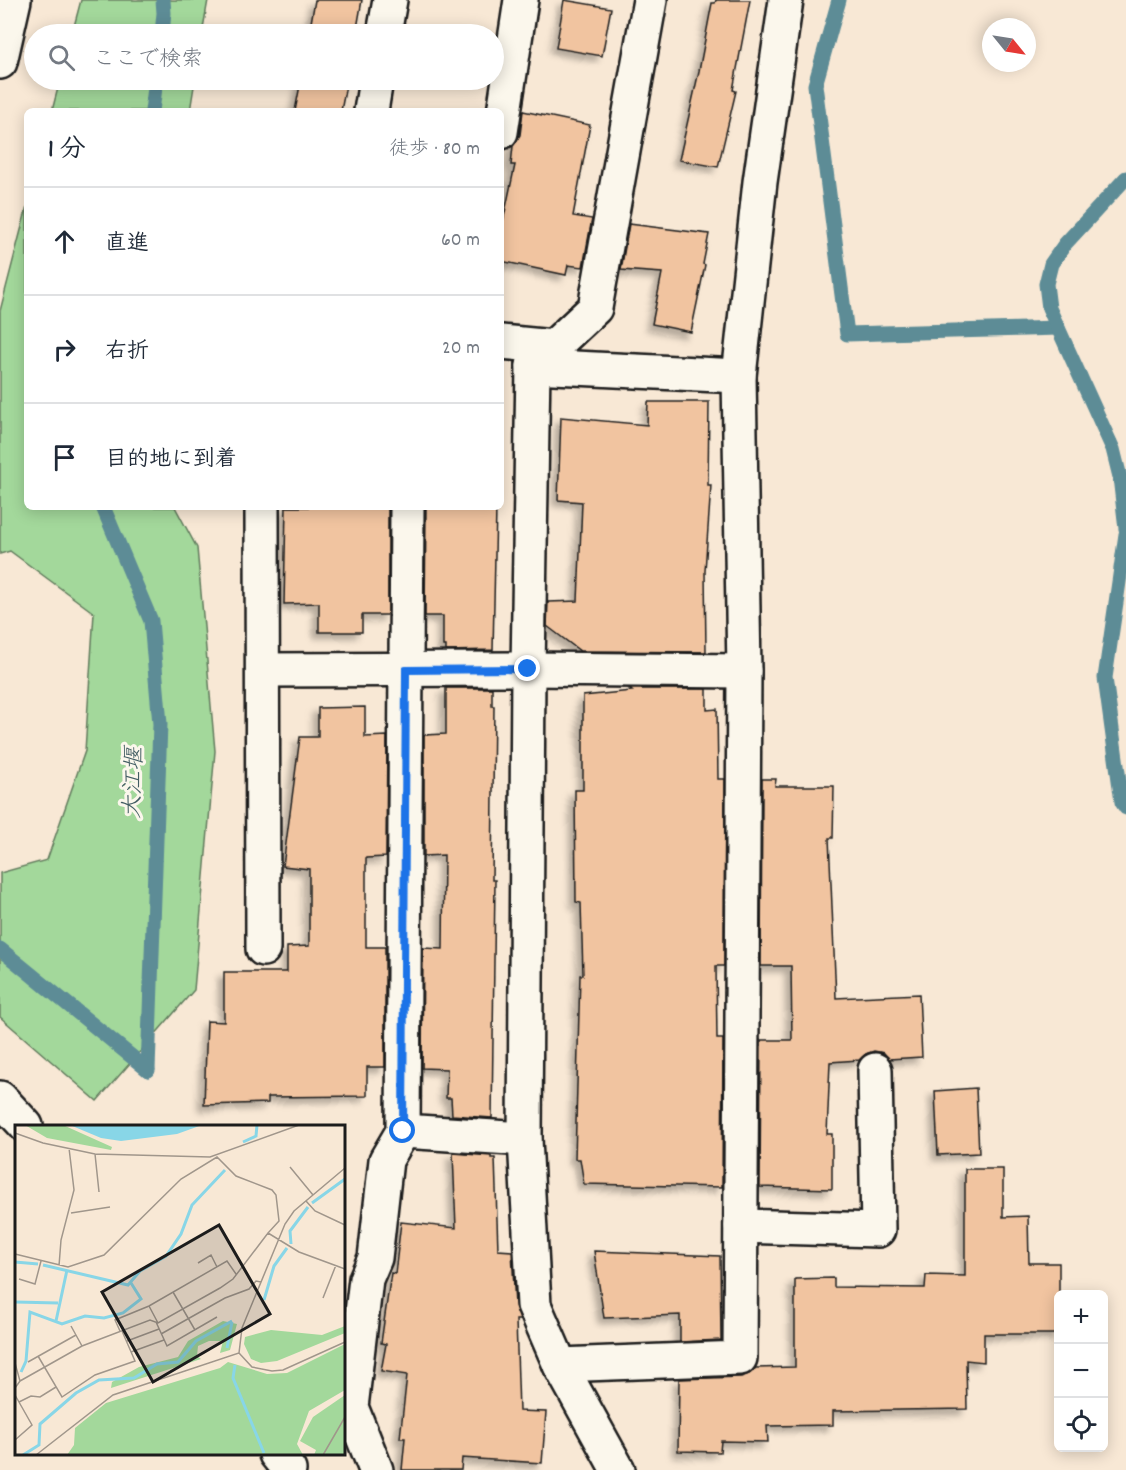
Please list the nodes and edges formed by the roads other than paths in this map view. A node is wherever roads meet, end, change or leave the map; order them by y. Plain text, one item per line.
1 (14, 0) edge
2 (390, 0) edge
3 (521, 0) edge
4 (650, 0) edge
5 (786, 0) edge
6 (386, 24) edge
7 (0, 63) edge
8 (374, 90) edge
9 (371, 108) edge
10 (504, 112) edge
11 (504, 343) edge
12 (543, 357) junction
13 (739, 376) junction
14 (262, 510) edge
15 (407, 510) edge
16 (528, 669) junction
17 (262, 670) junction
18 (406, 670) junction
19 (744, 671) junction
20 (263, 949) dead end
21 (875, 1070) dead end
22 (0, 1098) edge
23 (25, 1125) edge
24 (403, 1131) junction
25 (525, 1139) junction
26 (741, 1226) junction
27 (560, 1365) junction
28 (277, 1455) edge
29 (289, 1470) edge
30 (376, 1470) edge
31 (618, 1470) edge

1 - 7 street
2 - 6 street
3 - 10 street
4 - 12 street
5 - 13 street
8 - 9 street
11 - 12 street
12 - 13 street
12 - 16 street
13 - 19 street
14 - 17 street
15 - 18 street
16 - 18 street
16 - 19 street
16 - 25 street
17 - 18 street
17 - 20 street
18 - 24 street
19 - 26 street
21 - 26 street
22 - 23 street
24 - 25 street
24 - 30 street
25 - 27 street
26 - 27 street
27 - 31 street
28 - 29 street

